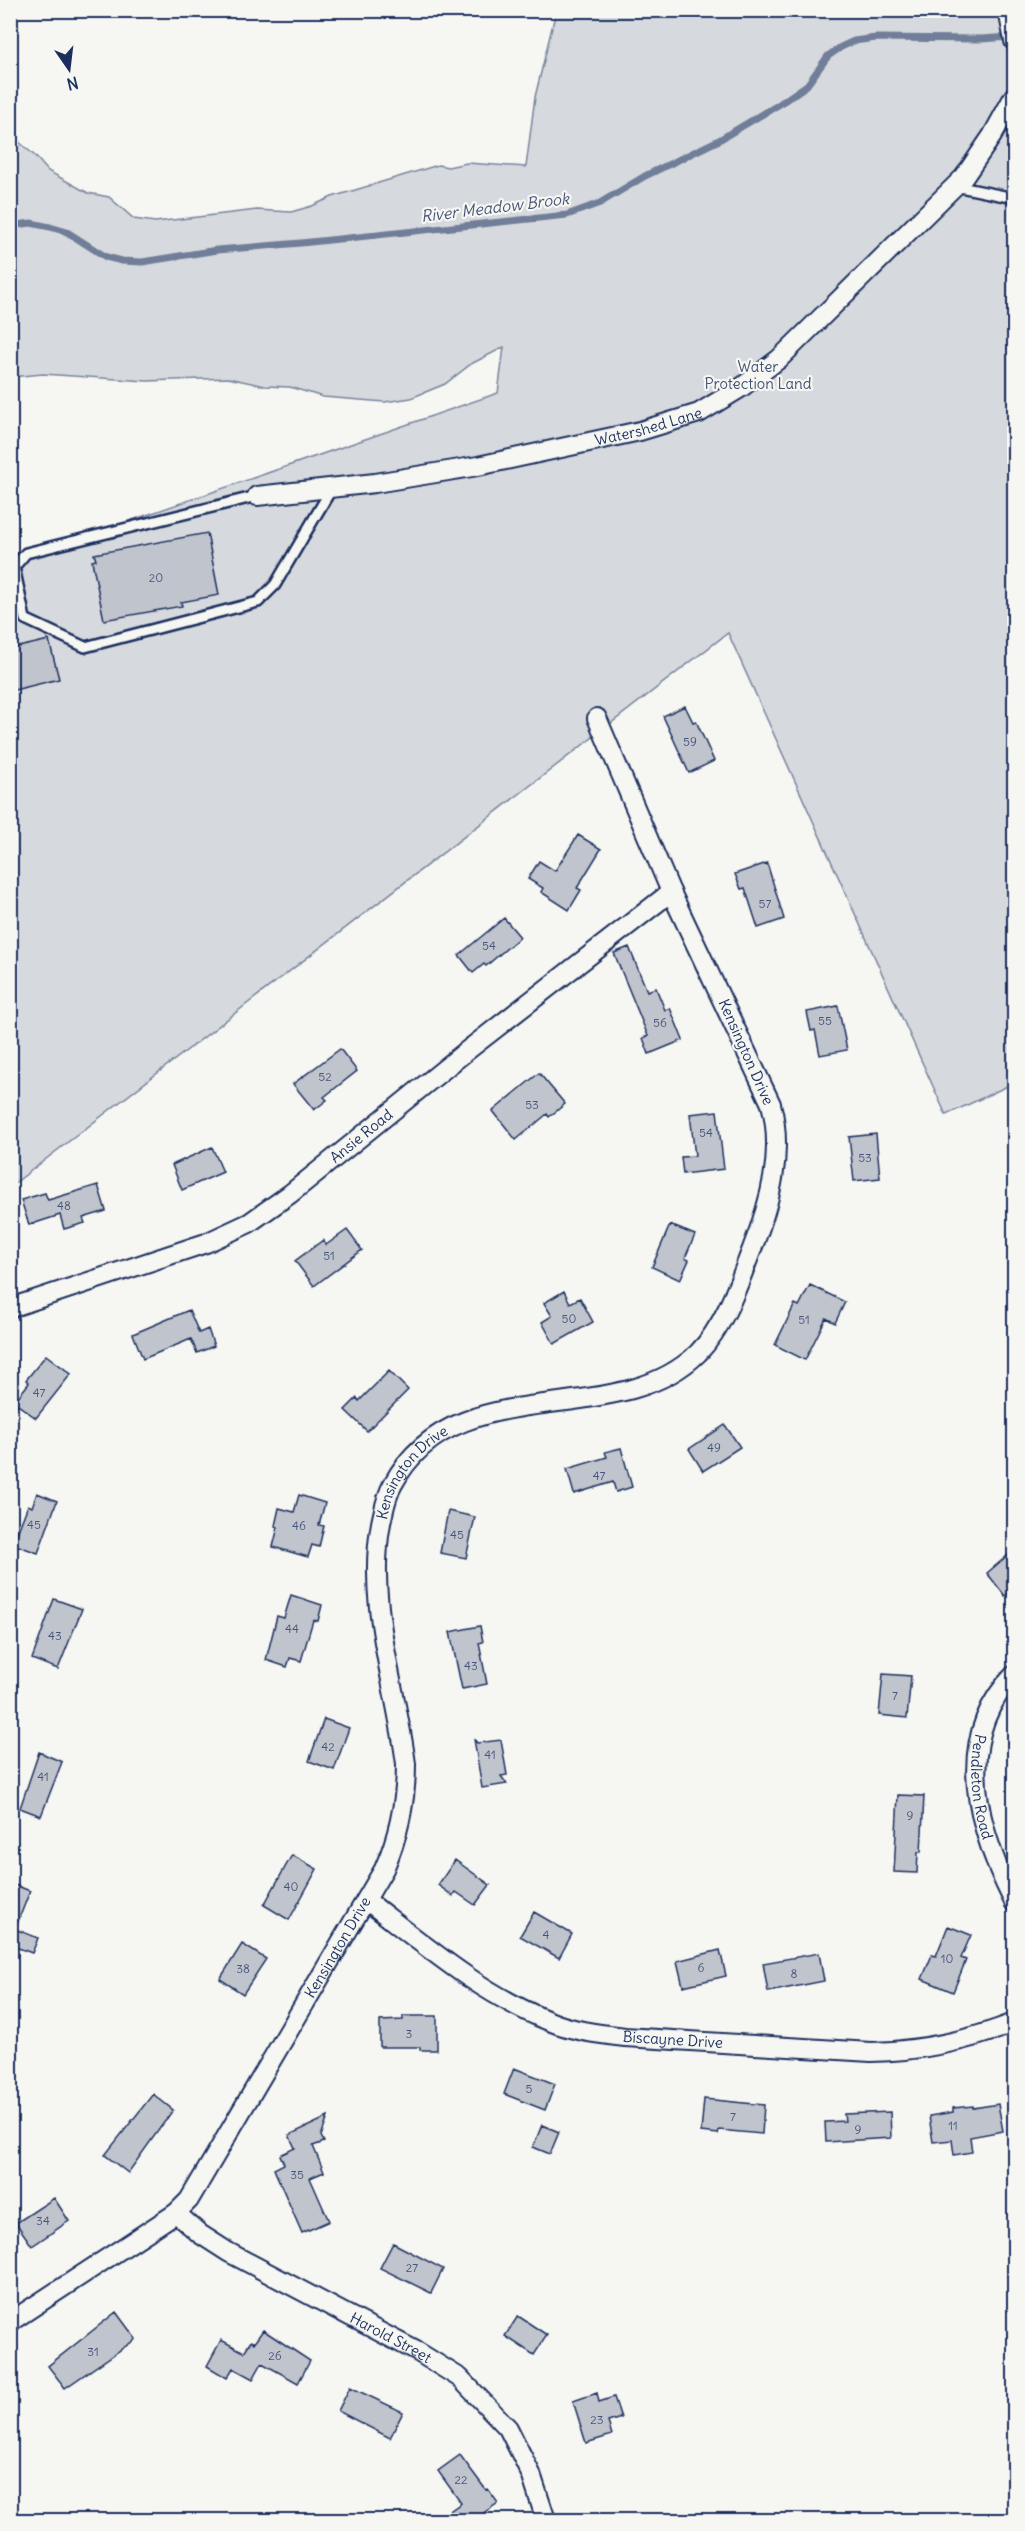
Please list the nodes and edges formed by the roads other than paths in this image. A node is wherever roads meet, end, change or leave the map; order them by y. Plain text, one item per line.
1 (1009, 11) edge
2 (1014, 41) edge
3 (1014, 96) edge
4 (955, 186) junction
5 (1014, 198) edge
6 (332, 488) junction
7 (257, 496) joint
8 (597, 718) dead end
9 (671, 892) junction
10 (10, 1308) edge
11 (1014, 1675) edge
12 (366, 1900) junction
13 (1014, 1902) edge
14 (1014, 2023) edge
15 (176, 2213) junction
16 (10, 2322) edge
17 (546, 2520) edge

1 - 2 street
3 - 4 street, Watershed Lane
4 - 5 lane
4 - 6 street, Watershed Lane
6 - 7 street, Watershed Lane
6 - 7 lane
8 - 9 street, Kensington Drive
9 - 10 street, Ansie Road
9 - 12 street, Kensington Drive
11 - 13 street, Pendleton Road
12 - 14 street, Biscayne Drive
12 - 15 street, Kensington Drive
15 - 16 street, Kensington Drive
15 - 17 street, Harold Street

